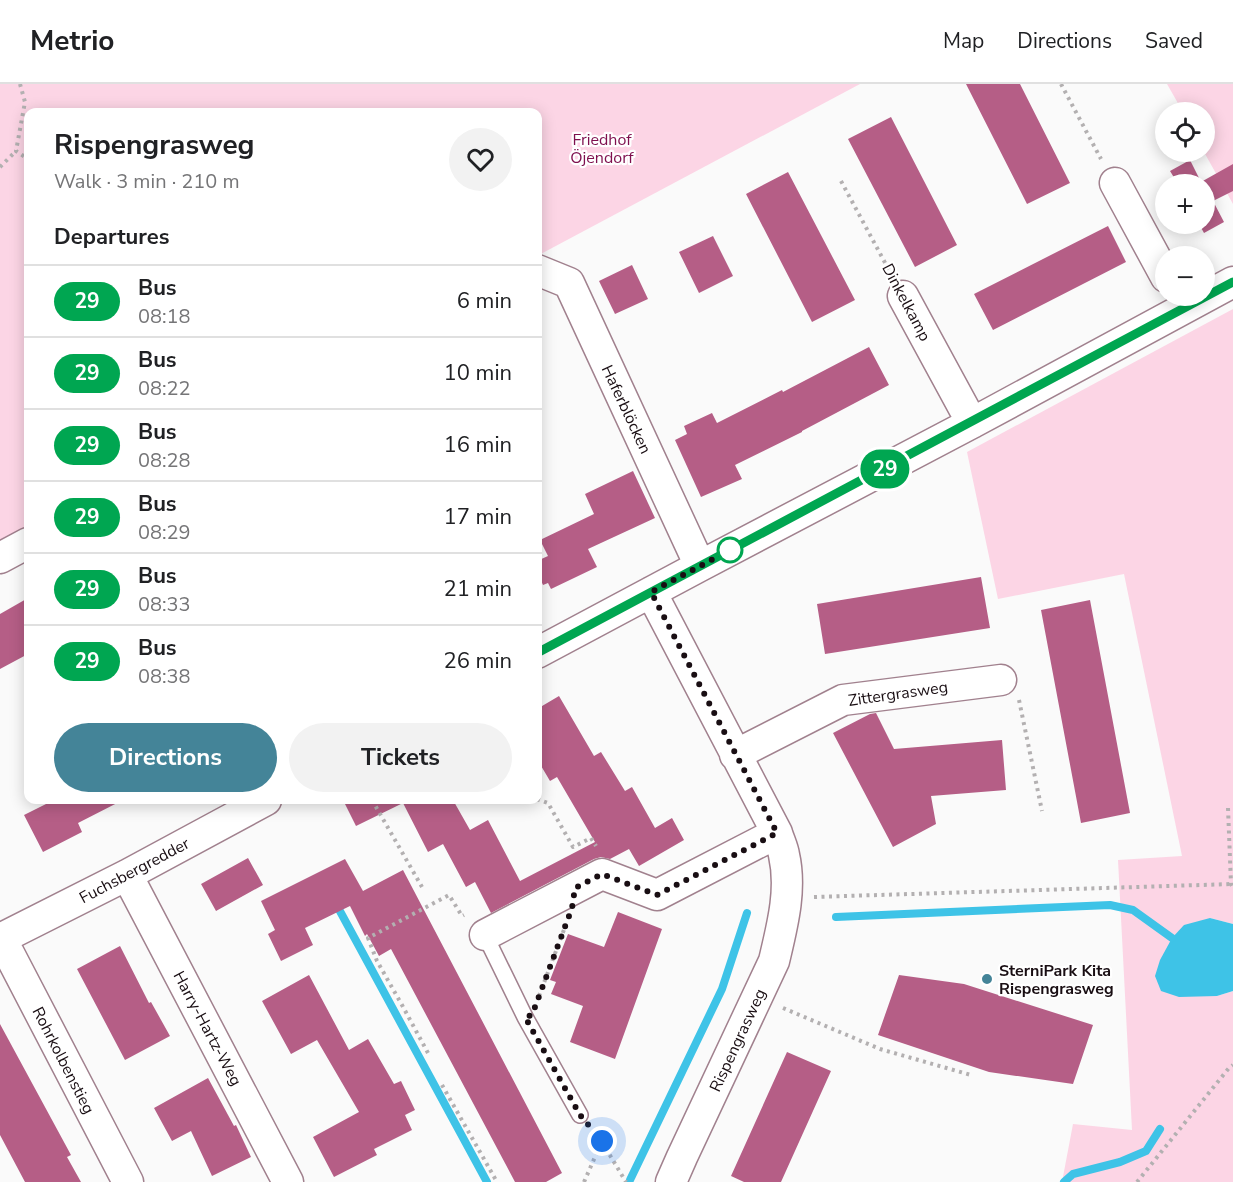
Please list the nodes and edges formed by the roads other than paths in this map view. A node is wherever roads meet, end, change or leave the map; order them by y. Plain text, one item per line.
1 (1114, 183) road end
2 (1155, 257) edge
3 (542, 272) edge
4 (1233, 282) edge
5 (1215, 289) edge
6 (903, 296) road end
7 (1172, 306) edge
8 (972, 423) junction
9 (24, 545) edge
10 (0, 558) edge
11 (700, 566) junction
12 (651, 592) junction
13 (542, 650) edge
14 (1001, 680) road end
15 (735, 755) junction
16 (259, 804) edge
17 (777, 833) junction
18 (127, 875) junction
19 (485, 934) joint
20 (1, 938) edge
21 (580, 1115) road end
22 (680, 1174) edge
23 (128, 1182) edge
24 (288, 1182) edge

1 - 2 street
3 - 11 street, Haferblöcken
4 - 5 street
6 - 8 street, Dinkelkamp
7 - 8 street
8 - 11 street
9 - 10 street
11 - 12 street
12 - 13 street
12 - 15 street, Rispengrasweg
14 - 15 street, Zittergrasweg
15 - 17 street, Rispengrasweg
16 - 18 street, Fuchsbergredder
17 - 19 street
17 - 22 street, Rispengrasweg
18 - 20 street, Fuchsbergredder
18 - 24 street, Harry-Hartz-Weg
19 - 21 lane
20 - 23 street, Rohrkolbenstieg

